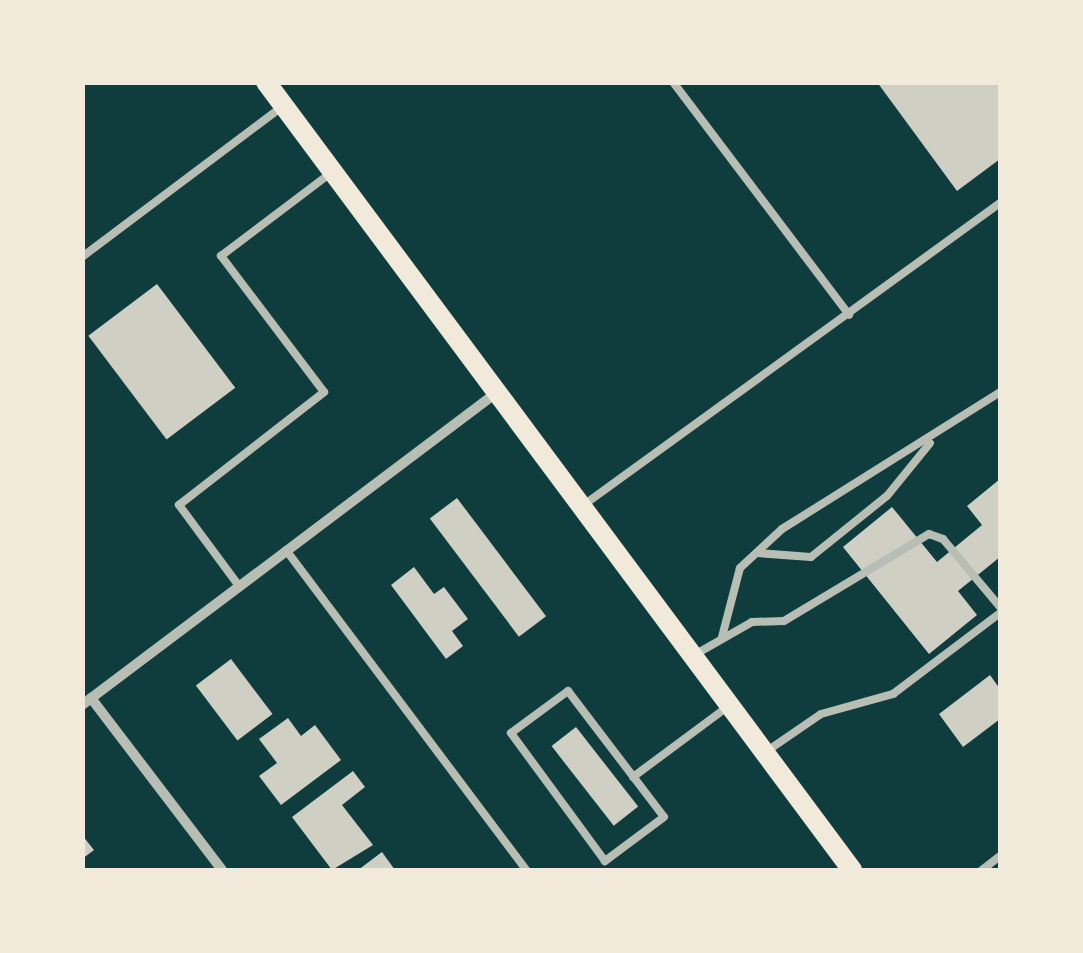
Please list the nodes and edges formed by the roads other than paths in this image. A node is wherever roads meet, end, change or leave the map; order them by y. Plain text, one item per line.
1 (266, 82) edge
2 (672, 82) edge
3 (283, 106) junction
4 (332, 172) junction
5 (1000, 203) edge
6 (82, 257) edge
7 (848, 316) junction
8 (496, 392) junction
9 (1000, 392) edge
10 (931, 441) junction
11 (582, 507) junction
12 (286, 550) junction
13 (757, 553) junction
14 (239, 586) junction
15 (1000, 610) edge
16 (722, 636) junction
17 (692, 656) junction
18 (87, 701) edge
19 (730, 706) junction
20 (764, 753) junction
21 (633, 777) junction
22 (1000, 856) edge
23 (222, 870) edge
24 (526, 870) edge
25 (852, 870) edge
26 (982, 870) edge

1 - 3 main road
2 - 7 lane
3 - 4 main road
3 - 6 lane
4 - 8 main road
4 - 14 lane
5 - 7 lane
7 - 11 lane
8 - 11 main road
8 - 12 street
9 - 10 lane
10 - 13 lane
10 - 13 lane
11 - 17 main road
12 - 14 street
12 - 24 lane
13 - 16 lane
14 - 18 street
15 - 16 lane
15 - 20 lane
16 - 17 lane
17 - 19 main road
18 - 23 street
19 - 20 main road
19 - 21 lane
20 - 25 main road
21 - 21 lane
22 - 26 lane

